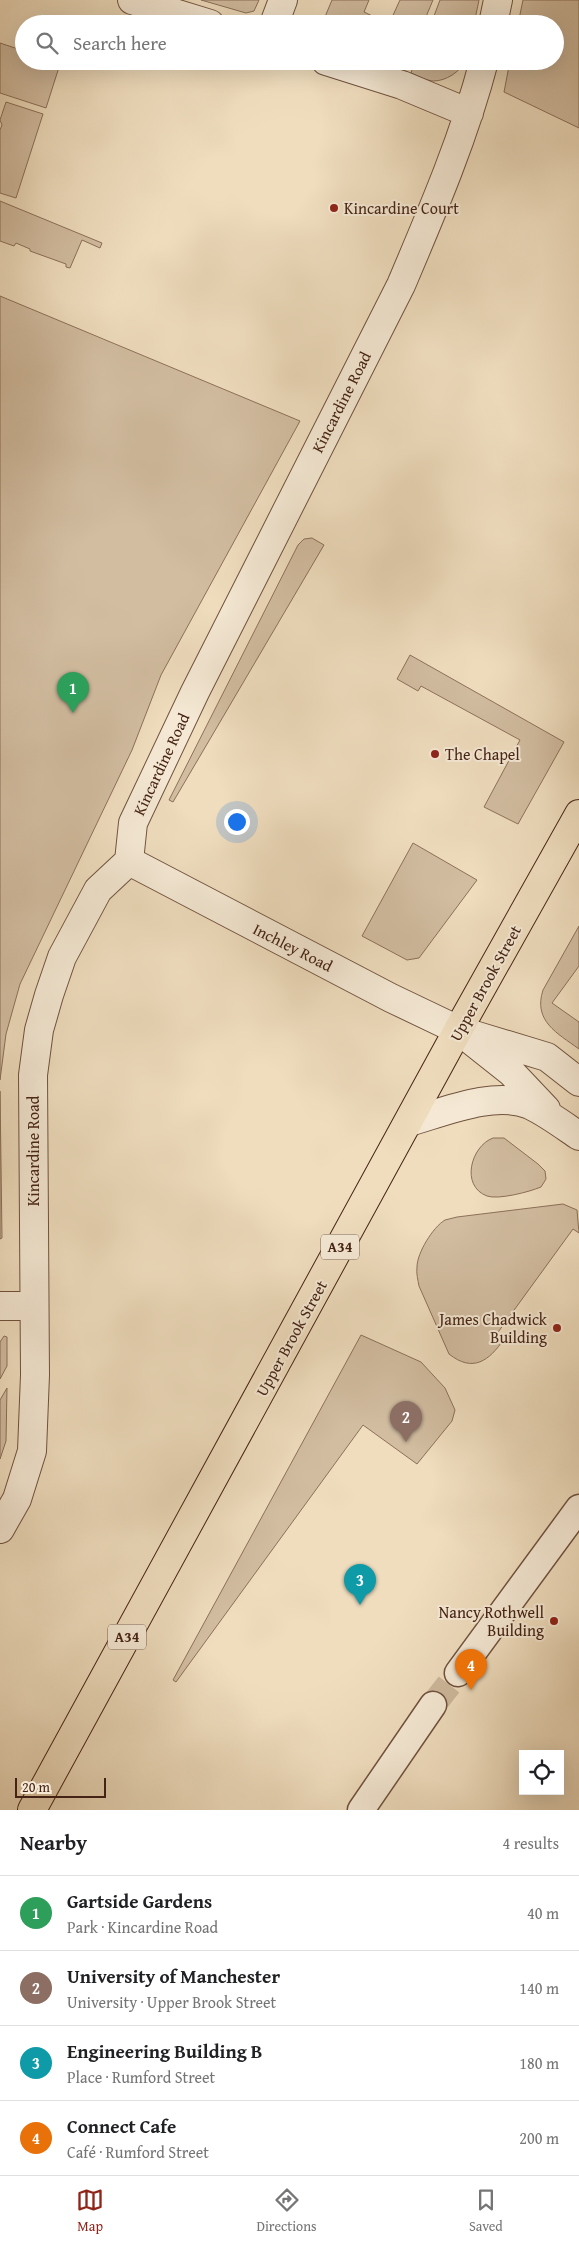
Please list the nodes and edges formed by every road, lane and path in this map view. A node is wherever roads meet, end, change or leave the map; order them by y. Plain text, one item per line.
1 (132, 0) edge
2 (283, 0) edge
3 (498, 0) edge
4 (181, 15) edge
5 (277, 15) edge
6 (495, 15) edge
7 (354, 70) edge
8 (481, 70) edge
9 (469, 113) junction
10 (579, 814) edge
11 (129, 861) junction
12 (458, 1030) junction
13 (579, 1082) edge
14 (556, 1120) junction
15 (409, 1122) junction
16 (579, 1136) edge
17 (0, 1306) edge
18 (34, 1306) junction
19 (579, 1508) edge
20 (0, 1529) edge
21 (458, 1673) tunnel mouth
22 (433, 1705) tunnel mouth
23 (32, 1810) edge
24 (360, 1810) edge

1 - 4 street
2 - 5 street
3 - 6 street
7 - 9 street
8 - 9 street, Kincardine Road
9 - 11 street, Kincardine Road
10 - 12 highway, Upper Brook Street / A34
11 - 12 street, Inchley Road
11 - 18 street, Kincardine Road
12 - 13 street
12 - 14 street
12 - 15 highway, Upper Brook Street / A34
14 - 15 street
14 - 16 street
15 - 23 highway, Upper Brook Street / A34
17 - 18 street
18 - 20 street, Kincardine Road
19 - 21 street
22 - 24 street

